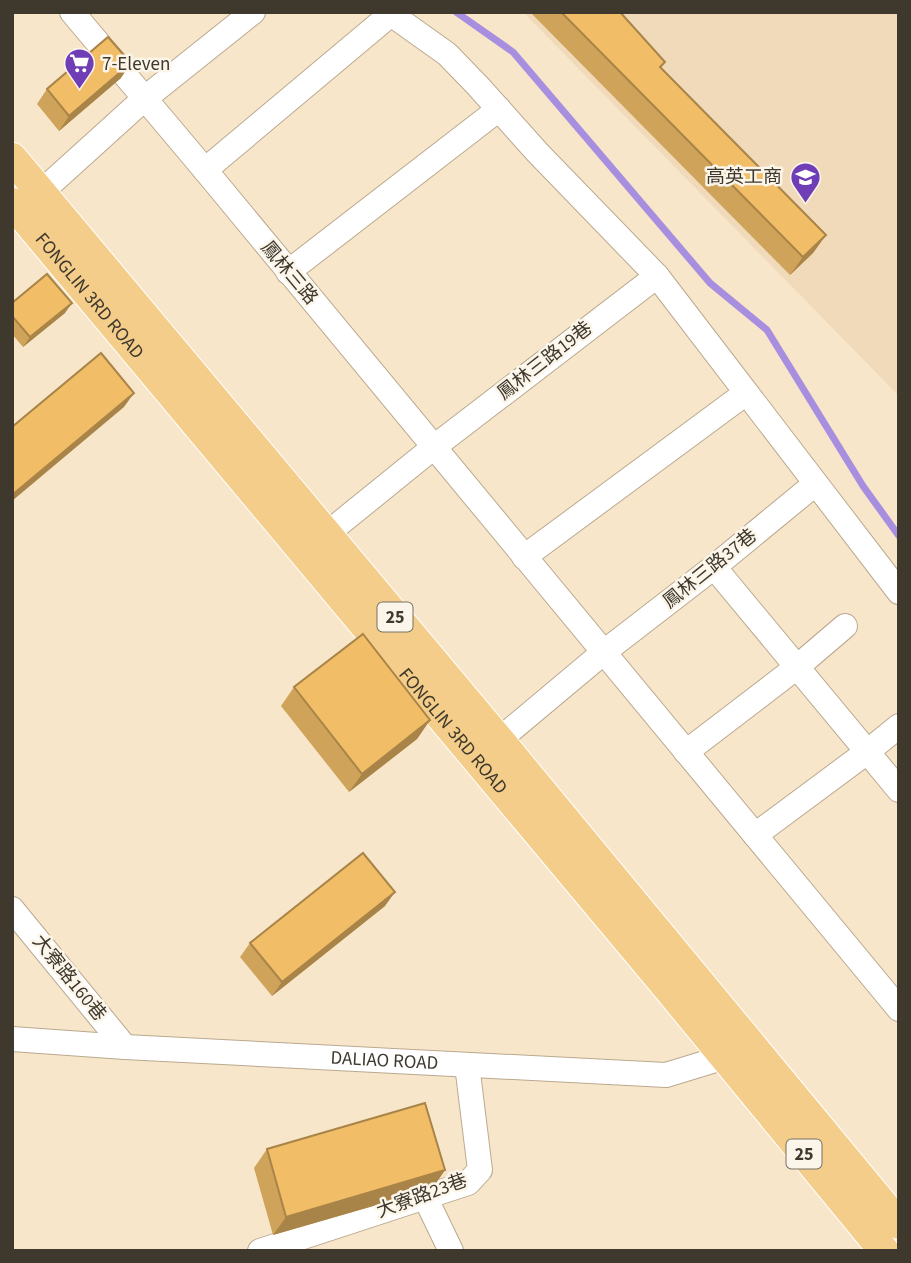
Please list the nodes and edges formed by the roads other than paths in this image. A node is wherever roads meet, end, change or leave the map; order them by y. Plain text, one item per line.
1 (72, 12) edge
2 (253, 12) edge
3 (389, 13) edge
4 (144, 99) junction
5 (499, 109) junction
6 (12, 158) edge
7 (205, 170) junction
8 (24, 203) edge
9 (288, 272) junction
10 (657, 276) junction
11 (746, 393) junction
12 (434, 447) junction
13 (815, 484) junction
14 (315, 543) junction
15 (524, 557) junction
16 (714, 567) junction
17 (899, 592) edge
18 (845, 626) dead end
19 (604, 652) junction
20 (797, 667) junction
21 (899, 726) edge
22 (499, 740) junction
23 (686, 752) junction
24 (867, 752) junction
25 (899, 790) edge
26 (755, 835) junction
27 (12, 909) edge
28 (899, 1009) edge
29 (12, 1039) edge
30 (125, 1047) junction
31 (736, 1049) junction
32 (467, 1065) junction
33 (425, 1197) junction
34 (899, 1224) edge
35 (260, 1251) edge
36 (451, 1251) edge
37 (884, 1251) edge

1 - 4 street, 鳳林三路
2 - 4 street
3 - 5 street
3 - 7 street
4 - 7 street, 鳳林三路
4 - 8 street
5 - 9 street
5 - 10 street
6 - 8 main road, 25
7 - 9 street, 鳳林三路
8 - 14 main road, FONGLIN 3RD ROAD / 25
9 - 12 street, 鳳林三路
10 - 11 street
10 - 12 street, 鳳林三路19巷
11 - 13 street
11 - 15 street
12 - 14 street, 鳳林三路19巷
12 - 15 street
13 - 16 street, 鳳林三路37巷
13 - 17 street
14 - 22 main road, FONGLIN 3RD ROAD / 25
14 - 31 main road, FONGLIN 3RD ROAD / 25
15 - 19 street
16 - 19 street, 鳳林三路37巷
16 - 20 street
18 - 20 street
19 - 22 street, 鳳林三路37巷
19 - 23 street
20 - 23 street
20 - 24 street
21 - 24 street
22 - 31 main road, FONGLIN 3RD ROAD / 25
23 - 26 street
24 - 25 street
24 - 26 street
26 - 28 street
27 - 30 street, 大寮路160巷
29 - 30 street, DALIAO ROAD
30 - 32 street, DALIAO ROAD
31 - 32 street, DALIAO ROAD
31 - 34 main road, FONGLIN 3RD ROAD / 25
31 - 37 main road, FONGLIN 3RD ROAD / 25
32 - 33 street, 大寮路23巷
33 - 35 street, 大寮路23巷
33 - 36 street

